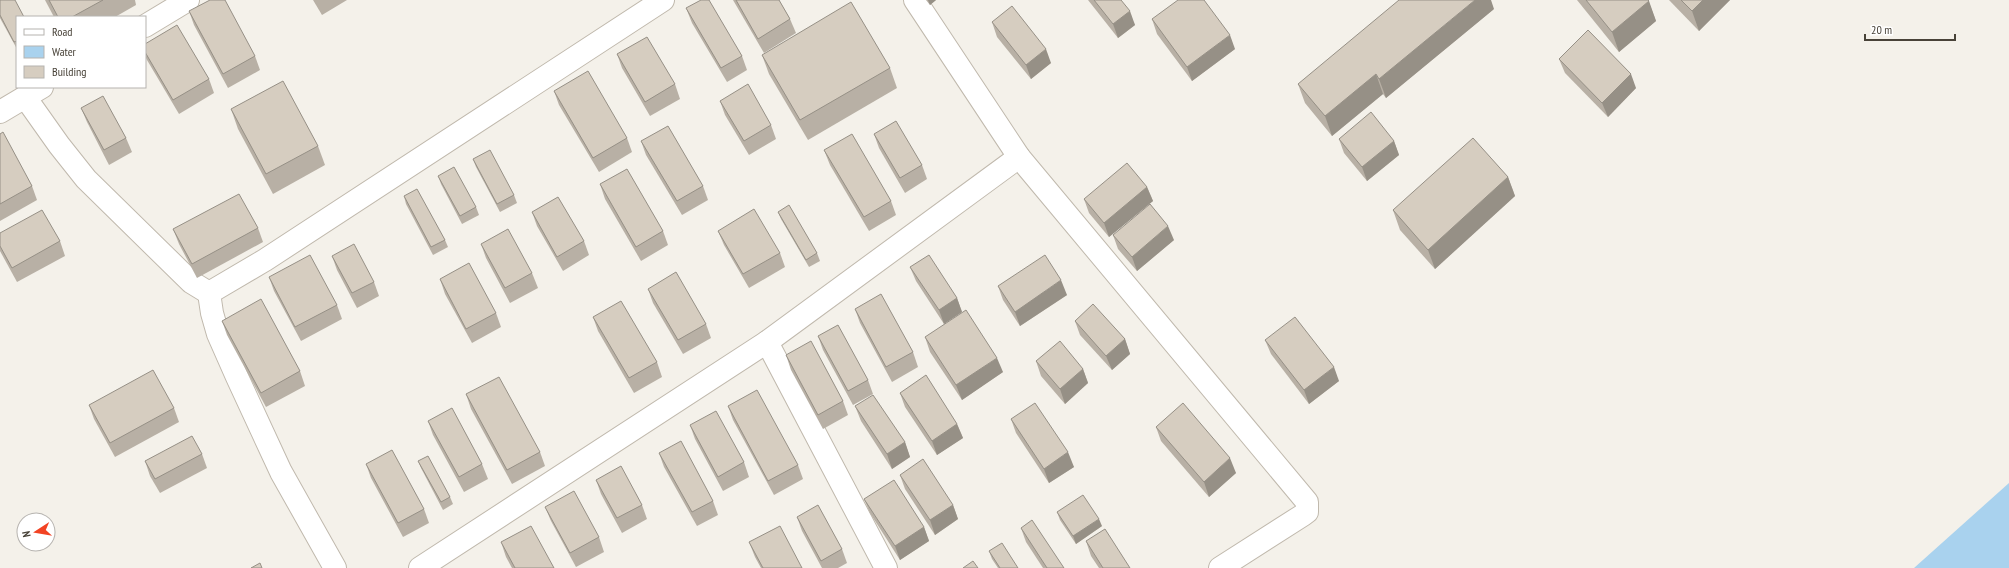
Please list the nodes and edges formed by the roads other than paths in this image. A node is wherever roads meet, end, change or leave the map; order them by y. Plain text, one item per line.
1 (188, 0) edge
2 (663, 0) edge
3 (915, 0) edge
4 (146, 25) edge
5 (34, 92) edge
6 (0, 112) edge
7 (1019, 157) junction
8 (209, 294) junction
9 (767, 342) junction
10 (334, 568) edge
11 (420, 568) edge
12 (886, 568) edge
13 (1220, 568) edge

1 - 4 street
2 - 8 street
3 - 7 street
5 - 6 street
5 - 8 street
7 - 9 street
7 - 13 street
8 - 10 street
9 - 11 street
9 - 12 street

